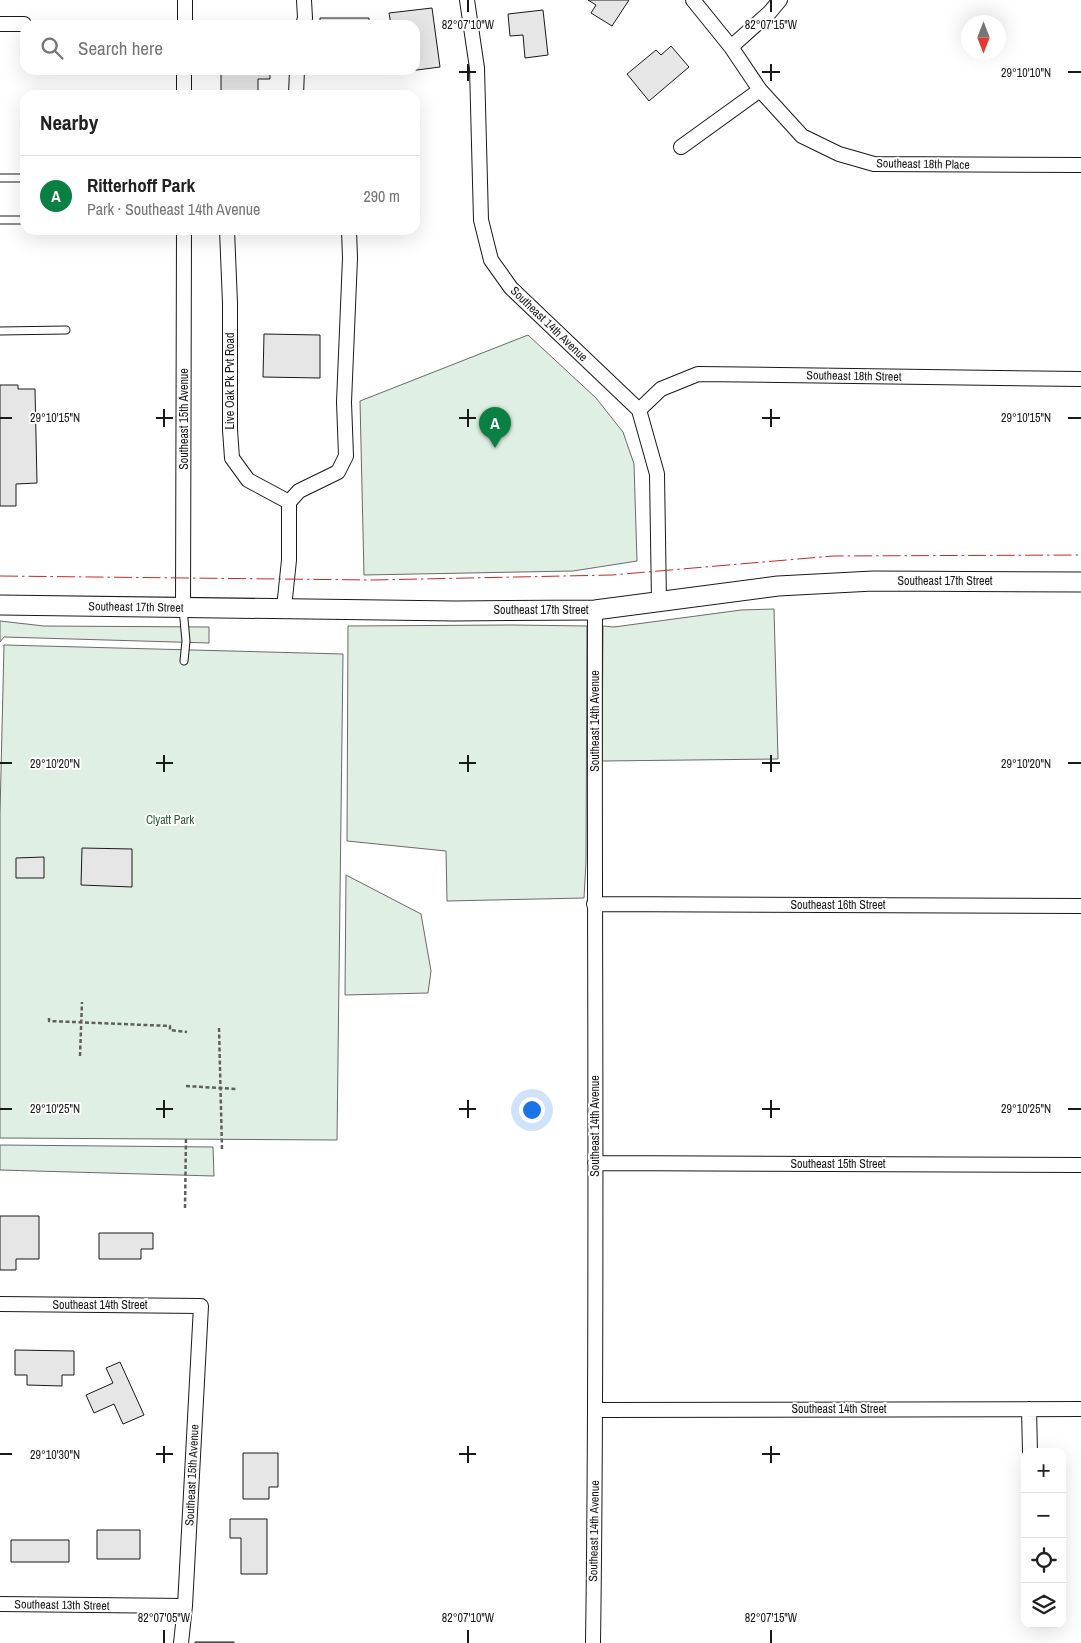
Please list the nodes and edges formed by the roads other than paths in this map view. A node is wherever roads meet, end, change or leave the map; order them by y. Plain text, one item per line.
1 (185, 0) edge
2 (304, 0) edge
3 (467, 0) edge
4 (693, 0) edge
5 (780, 0) edge
6 (185, 20) edge
7 (304, 20) edge
8 (0, 24) edge
9 (20, 24) edge
10 (731, 47) junction
11 (184, 75) edge
12 (297, 75) edge
13 (184, 90) edge
14 (296, 90) edge
15 (760, 90) junction
16 (680, 147) dead end
17 (1081, 165) edge
18 (0, 178) edge
19 (20, 178) edge
20 (0, 220) edge
21 (20, 220) edge
22 (184, 235) edge
23 (227, 235) edge
24 (349, 235) edge
25 (66, 330) dead end
26 (0, 331) edge
27 (1081, 379) edge
28 (639, 410) junction
29 (290, 502) junction
30 (1081, 582) edge
31 (659, 601) junction
32 (0, 605) edge
33 (183, 608) junction
34 (284, 608) junction
35 (595, 610) junction
36 (184, 661) dead end
37 (594, 904) junction
38 (1081, 906) edge
39 (595, 1163) junction
40 (1081, 1165) edge
41 (0, 1304) edge
42 (201, 1306) joint
43 (1029, 1409) junction
44 (1081, 1409) edge
45 (596, 1410) junction
46 (1030, 1448) edge
47 (0, 1604) edge
48 (185, 1606) junction
49 (181, 1643) edge
50 (593, 1643) edge

1 - 6 street
2 - 7 street
3 - 28 street, Southeast 14th Avenue
4 - 10 street, Southeast 18th Place
5 - 10 street
8 - 9 street
10 - 15 street, Southeast 18th Place
11 - 13 street
12 - 14 street
15 - 16 street
15 - 17 street, Southeast 18th Place
18 - 19 lane
20 - 21 lane
22 - 33 street, Southeast 15th Avenue
23 - 29 street, Live Oak Pk Pvt Road
24 - 29 street
25 - 26 lane
27 - 28 street, Southeast 18th Street
28 - 31 street
29 - 34 street
30 - 31 main road, Southeast 17th Street
31 - 35 main road, Southeast 17th Street
32 - 33 main road, Southeast 17th Street
33 - 34 main road, Southeast 17th Street
33 - 36 lane
34 - 35 main road, Southeast 17th Street
35 - 37 street, Southeast 14th Avenue
37 - 38 street, Southeast 16th Street
37 - 39 street, Southeast 14th Avenue
39 - 40 street, Southeast 15th Street
39 - 45 street, Southeast 14th Avenue
41 - 42 street, Southeast 14th Street
42 - 48 street, Southeast 15th Avenue
43 - 44 street, Southeast 14th Street
43 - 45 street, Southeast 14th Street
43 - 46 street
45 - 50 street, Southeast 14th Avenue
47 - 48 street, Southeast 13th Street
48 - 49 street, Southeast 15th Avenue

